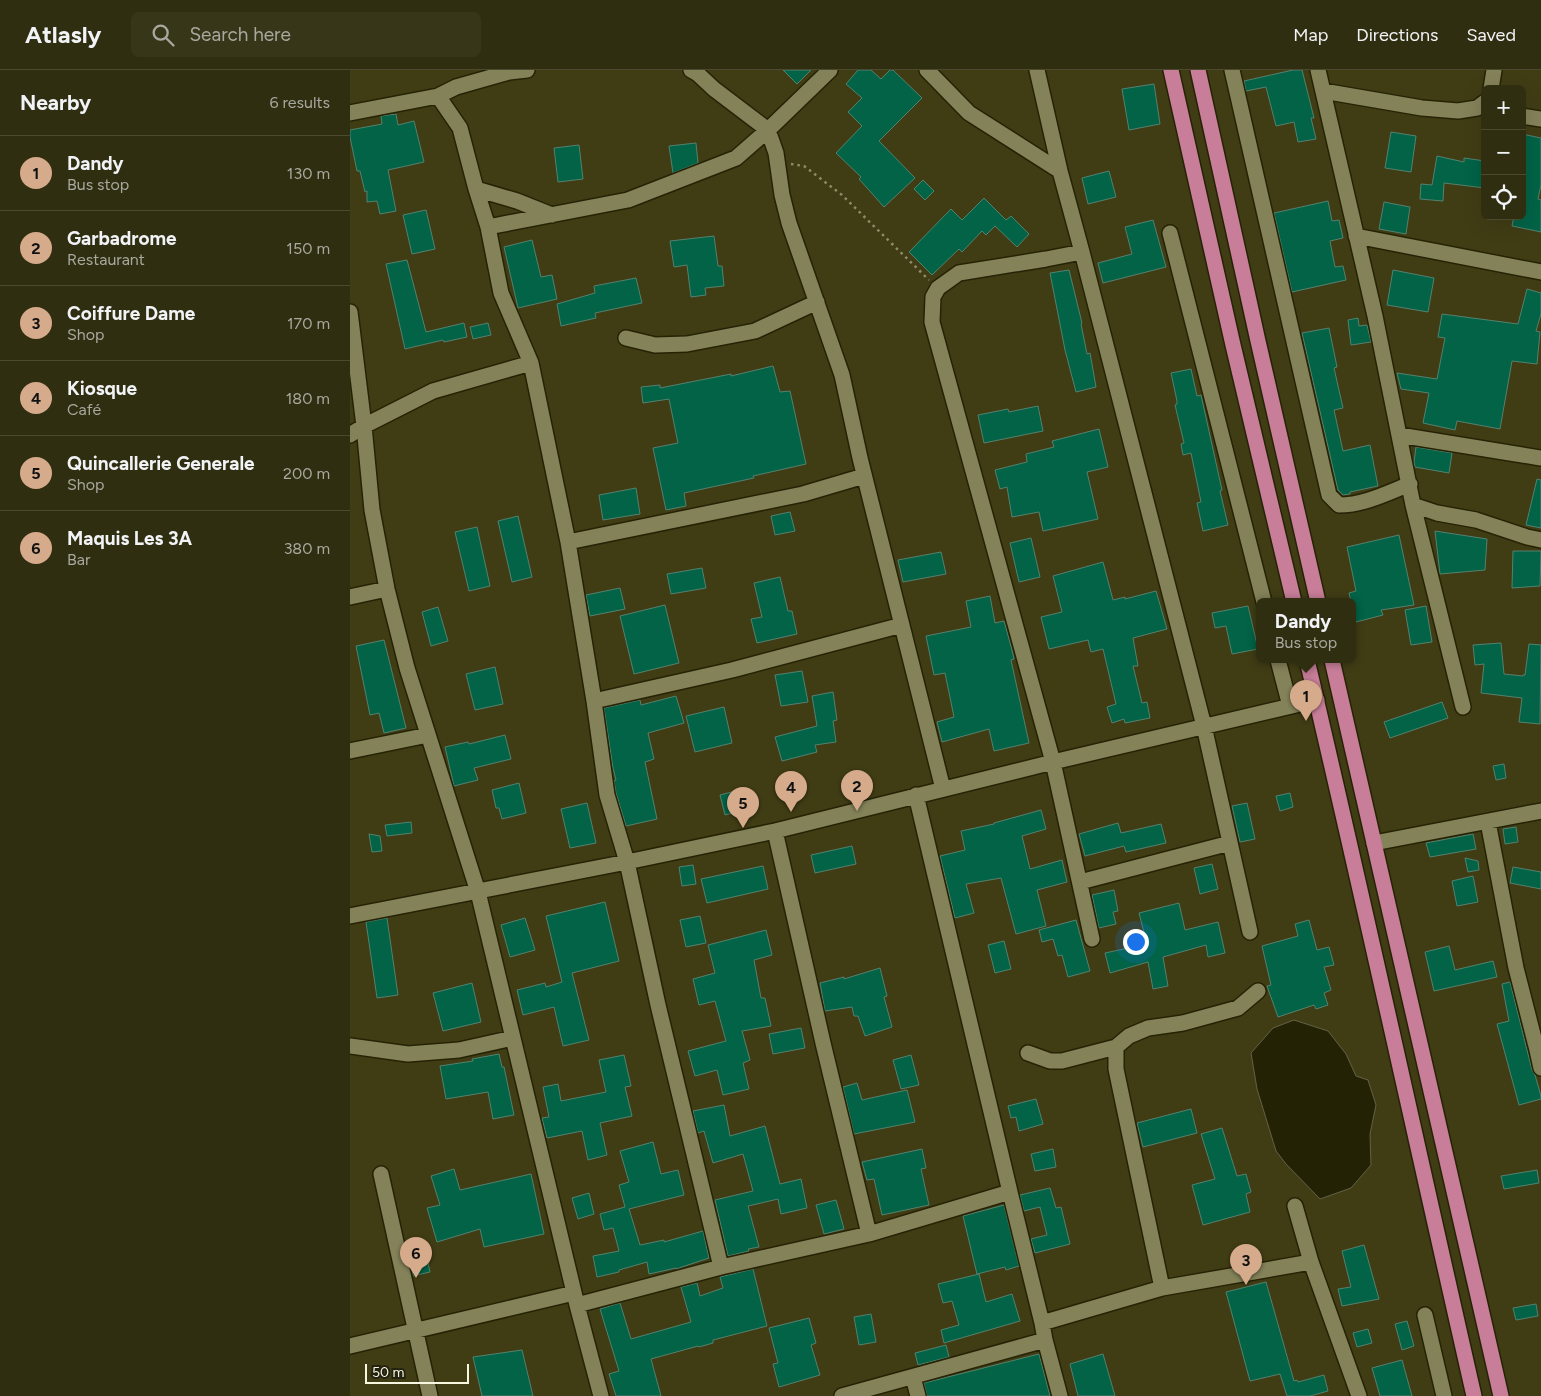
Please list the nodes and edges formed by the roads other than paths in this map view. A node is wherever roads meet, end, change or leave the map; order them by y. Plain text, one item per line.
1 (527, 70) edge
2 (830, 70) edge
3 (928, 70) edge
4 (1037, 70) edge
5 (1171, 70) edge
6 (1198, 70) edge
7 (1232, 70) edge
8 (1318, 70) edge
9 (1494, 70) edge
10 (695, 71) edge
11 (1492, 85) edge
12 (1323, 91) junction
13 (438, 96) junction
14 (1481, 106) edge
15 (350, 113) edge
16 (1526, 117) edge
17 (1541, 119) edge
18 (768, 130) junction
19 (1060, 171) junction
20 (476, 189) junction
21 (552, 215) junction
22 (488, 227) junction
23 (1170, 233) dead end
24 (1356, 236) junction
25 (1082, 252) junction
26 (1541, 272) edge
27 (817, 302) junction
28 (350, 312) edge
29 (626, 338) dead end
30 (530, 363) junction
31 (364, 426) junction
32 (350, 435) edge
33 (1400, 435) junction
34 (1541, 458) edge
35 (864, 476) junction
36 (1410, 484) junction
37 (1413, 505) junction
38 (1541, 540) edge
39 (568, 542) junction
40 (386, 589) junction
41 (350, 597) edge
42 (1263, 598) edge
43 (1293, 598) edge
44 (1317, 598) edge
45 (902, 625) junction
46 (1279, 663) edge
47 (1308, 663) edge
48 (1333, 663) edge
49 (1316, 700) junction
50 (594, 701) junction
51 (1290, 706) junction
52 (1463, 707) dead end
53 (1204, 726) junction
54 (428, 735) junction
55 (350, 751) edge
56 (1053, 762) junction
57 (943, 788) junction
58 (916, 795) junction
59 (1541, 811) edge
60 (1488, 822) junction
61 (775, 831) junction
62 (1230, 842) junction
63 (1374, 842) junction
64 (627, 862) junction
65 (1080, 882) junction
66 (478, 892) junction
67 (350, 916) edge
68 (1250, 932) dead end
69 (1092, 939) dead end
70 (1258, 991) dead end
71 (513, 1038) junction
72 (350, 1046) edge
73 (1116, 1047) junction
74 (1539, 1050) edge
75 (1028, 1053) dead end
76 (1541, 1068) edge
77 (381, 1174) dead end
78 (1010, 1192) junction
79 (1295, 1206) dead end
80 (869, 1234) junction
81 (1311, 1262) junction
82 (721, 1267) junction
83 (1162, 1288) junction
84 (576, 1299) junction
85 (1425, 1315) dead end
86 (1042, 1322) junction
87 (416, 1332) junction
88 (1045, 1340) junction
89 (350, 1346) edge
90 (913, 1378) junction
91 (430, 1396) edge
92 (601, 1396) edge
93 (842, 1396) edge
94 (918, 1396) edge
95 (1060, 1396) edge
96 (1359, 1396) edge
97 (1444, 1396) edge
98 (1474, 1396) edge
99 (1500, 1396) edge

1 - 13 street
2 - 18 street
3 - 19 street
4 - 19 street
5 - 43 main road
6 - 44 main road
7 - 36 street
8 - 12 street
9 - 11 street
10 - 18 street
12 - 14 street
12 - 24 street
13 - 15 street
13 - 20 street
16 - 17 street
18 - 21 street
18 - 27 street
19 - 25 street
20 - 21 street
20 - 22 street
21 - 22 street
22 - 30 street
23 - 42 street
24 - 26 street
24 - 33 street
25 - 53 street
25 - 56 street
27 - 29 street
27 - 35 street
28 - 31 street
30 - 31 street
30 - 39 street
31 - 32 street
31 - 40 street
33 - 34 street
33 - 36 street
35 - 39 street
35 - 45 street
36 - 37 street
37 - 38 street
37 - 52 street
39 - 50 street
40 - 41 street
40 - 54 street
45 - 50 street
45 - 57 street
46 - 51 street
47 - 49 main road
48 - 63 main road
49 - 51 street
49 - 98 main road
50 - 64 street
51 - 53 street
53 - 56 street
53 - 62 street
54 - 55 street
54 - 66 street
56 - 57 street
56 - 65 street
57 - 58 street
58 - 61 street
58 - 78 street
59 - 60 street
60 - 63 street
60 - 74 street
61 - 64 street
61 - 80 street
62 - 65 street
62 - 68 street
63 - 99 main road
64 - 66 street
64 - 82 street
65 - 69 street
66 - 67 street
66 - 71 street
70 - 73 street
71 - 72 street
71 - 84 street
73 - 75 street
73 - 83 street
74 - 76 street
77 - 87 street
78 - 80 street
78 - 86 street
79 - 81 street
80 - 82 street
81 - 83 street
81 - 96 street
82 - 84 street
83 - 86 street
84 - 87 street
84 - 92 street
85 - 97 street
86 - 88 street
87 - 89 street
87 - 91 street
88 - 90 street
88 - 95 street
90 - 93 street
90 - 94 street

